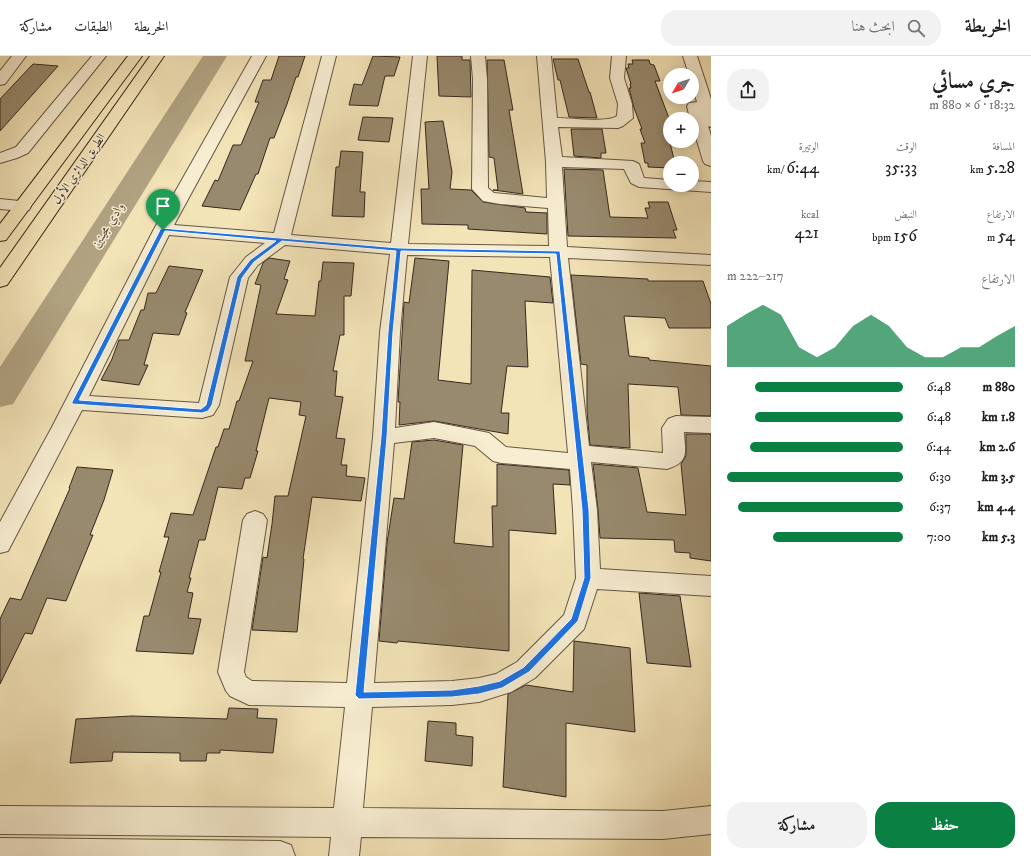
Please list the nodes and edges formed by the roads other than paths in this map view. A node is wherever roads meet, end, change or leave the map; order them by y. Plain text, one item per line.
1 (19, 56) edge
2 (99, 56) edge
3 (135, 56) edge
4 (157, 56) edge
5 (259, 56) edge
6 (329, 56) edge
7 (420, 56) edge
8 (478, 56) edge
9 (544, 56) edge
10 (619, 56) edge
11 (678, 56) edge
12 (690, 56) edge
13 (687, 68) edge
14 (693, 68) edge
15 (0, 81) edge
16 (699, 88) edge
17 (694, 104) edge
18 (550, 122) junction
19 (711, 122) edge
20 (0, 158) edge
21 (711, 161) edge
22 (554, 162) junction
23 (663, 184) edge
24 (699, 186) edge
25 (711, 187) edge
26 (0, 204) edge
27 (556, 204) junction
28 (23, 206) junction
29 (163, 230) junction
30 (0, 236) edge
31 (281, 240) junction
32 (399, 250) junction
33 (558, 252) junction
34 (711, 260) edge
35 (0, 281) edge
36 (75, 402) junction
37 (711, 425) edge
38 (384, 437) junction
39 (580, 458) junction
40 (255, 520) dead end
41 (0, 544) edge
42 (588, 578) junction
43 (711, 586) edge
44 (359, 695) junction
45 (0, 820) edge
46 (711, 820) edge
47 (347, 824) junction
48 (0, 853) edge
49 (280, 856) edge
50 (344, 856) edge

1 - 15 street
2 - 20 street
3 - 28 highway, الطريق الدائري الأول
4 - 35 highway, الطريق الدائري الأول
5 - 29 street
6 - 31 street
7 - 32 street
8 - 27 street
9 - 18 street
10 - 18 street
11 - 13 street
12 - 14 street
16 - 19 street
17 - 21 street
18 - 22 street
22 - 23 street
22 - 27 street
24 - 25 street
26 - 28 street
27 - 33 street
28 - 30 highway, الطريق الدائري الأول
29 - 31 street
29 - 36 street
31 - 32 street
31 - 36 street
32 - 33 street
32 - 38 street
33 - 34 street
33 - 39 street
36 - 41 street
37 - 39 street
38 - 39 street
38 - 44 street
39 - 42 street
40 - 44 street
42 - 43 street
42 - 44 street
44 - 47 street
45 - 47 street
46 - 47 street
47 - 50 street
48 - 49 street

